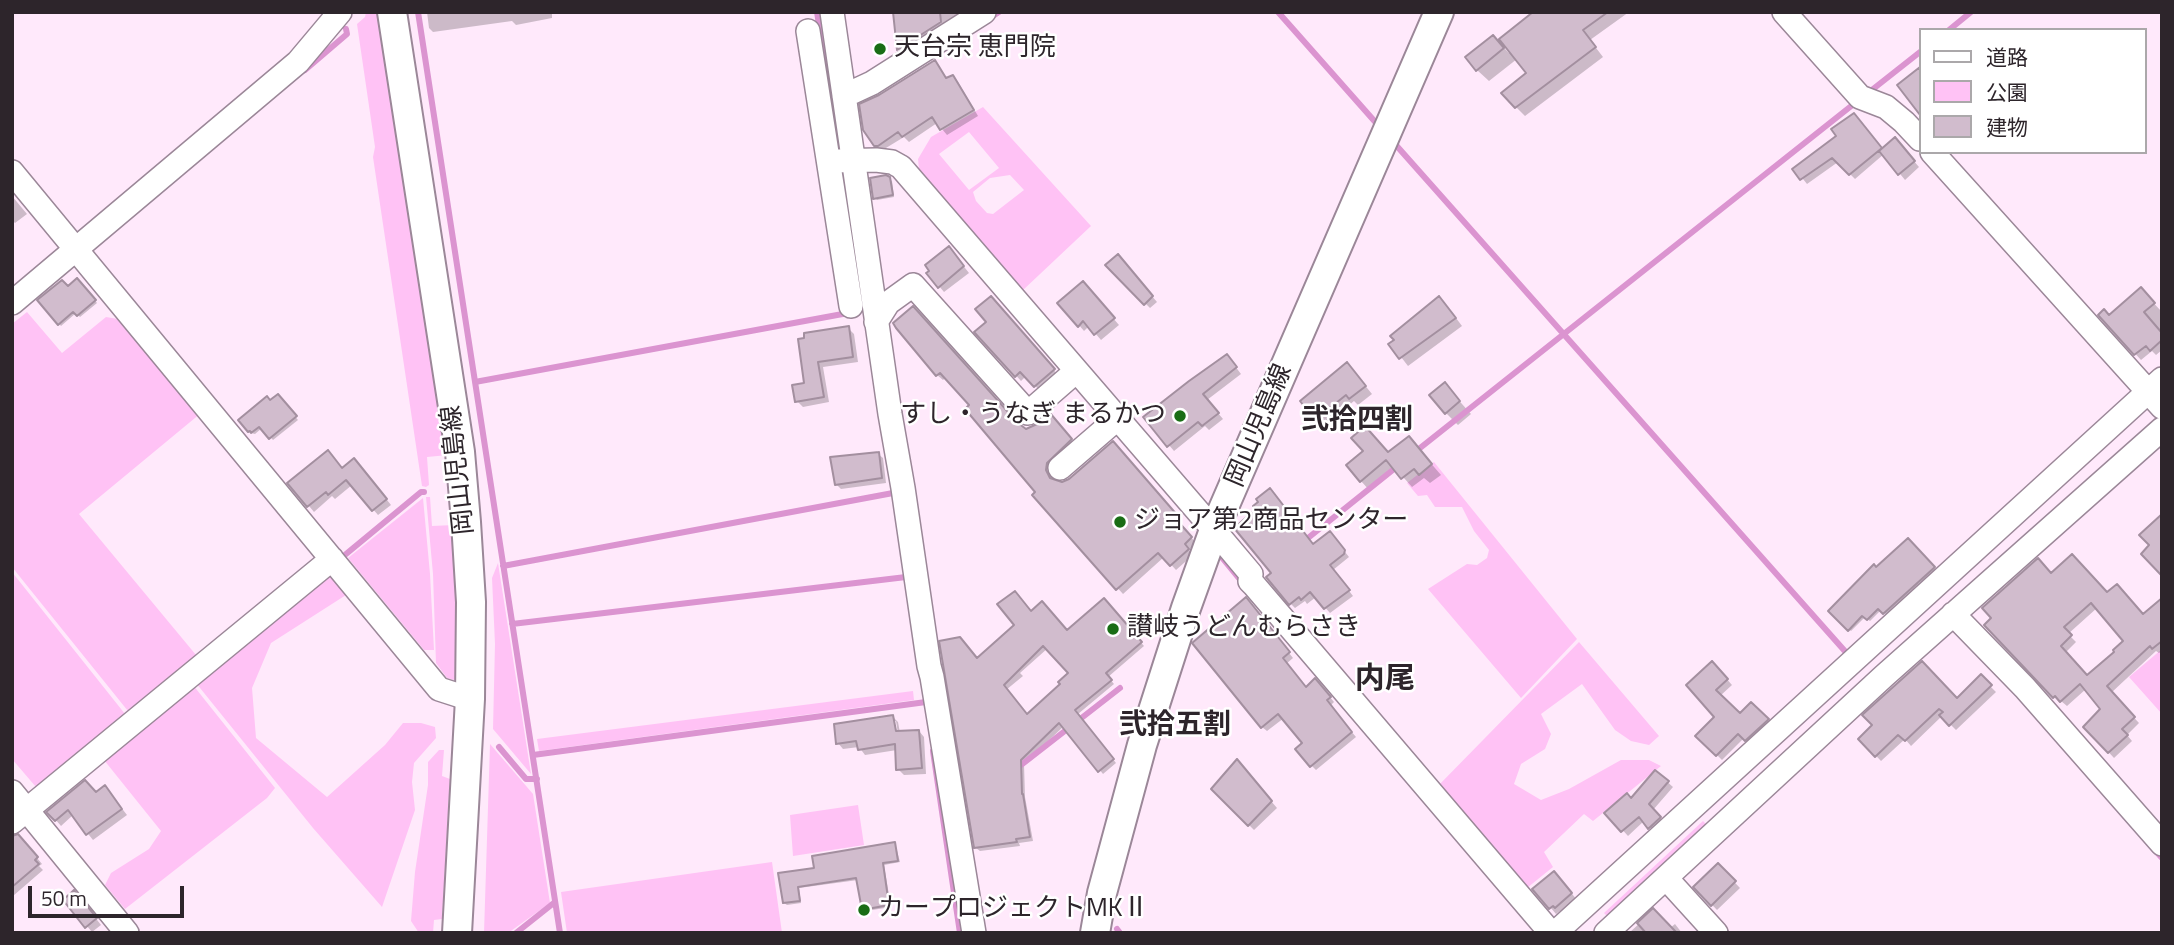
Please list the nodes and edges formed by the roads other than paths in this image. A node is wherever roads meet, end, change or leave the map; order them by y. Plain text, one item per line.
1 (340, 12) edge
2 (392, 12) edge
3 (832, 12) edge
4 (984, 12) edge
5 (1439, 12) edge
6 (1784, 12) edge
7 (808, 31) dead end
8 (844, 96) junction
9 (1918, 137) edge
10 (1934, 154) edge
11 (840, 160) junction
12 (12, 173) edge
13 (76, 250) junction
14 (12, 303) edge
15 (851, 306) dead end
16 (876, 321) junction
17 (1070, 376) dead end
18 (2156, 396) edge
19 (1112, 423) junction
20 (2162, 429) edge
21 (1060, 468) dead end
22 (1214, 530) junction
23 (332, 559) junction
24 (1953, 614) junction
25 (470, 699) junction
26 (1769, 757) junction
27 (12, 792) edge
28 (1712, 809) junction
29 (20, 816) edge
30 (2162, 844) edge
31 (1666, 878) junction
32 (127, 933) edge
33 (457, 933) edge
34 (974, 933) edge
35 (1096, 933) edge
36 (1553, 933) edge
37 (1606, 933) edge
38 (1716, 933) edge

1 - 13 street
2 - 25 main road, 岡山児島線
3 - 8 street
4 - 8 street
5 - 22 main road, 岡山児島線
6 - 9 street
7 - 11 street
8 - 11 street
10 - 18 street
11 - 15 street
11 - 16 street
11 - 19 street
12 - 13 street
13 - 14 street
13 - 23 street
16 - 17 street
16 - 34 street
18 - 26 street
19 - 21 street
19 - 22 street
20 - 24 street
22 - 35 main road, 岡山児島線
22 - 36 street
23 - 25 street
23 - 29 street
24 - 26 street
24 - 30 street
25 - 33 main road, 岡山児島線
26 - 28 street
26 - 28 street
27 - 29 street
28 - 31 street
28 - 36 street
29 - 32 street
31 - 37 street
31 - 38 street

